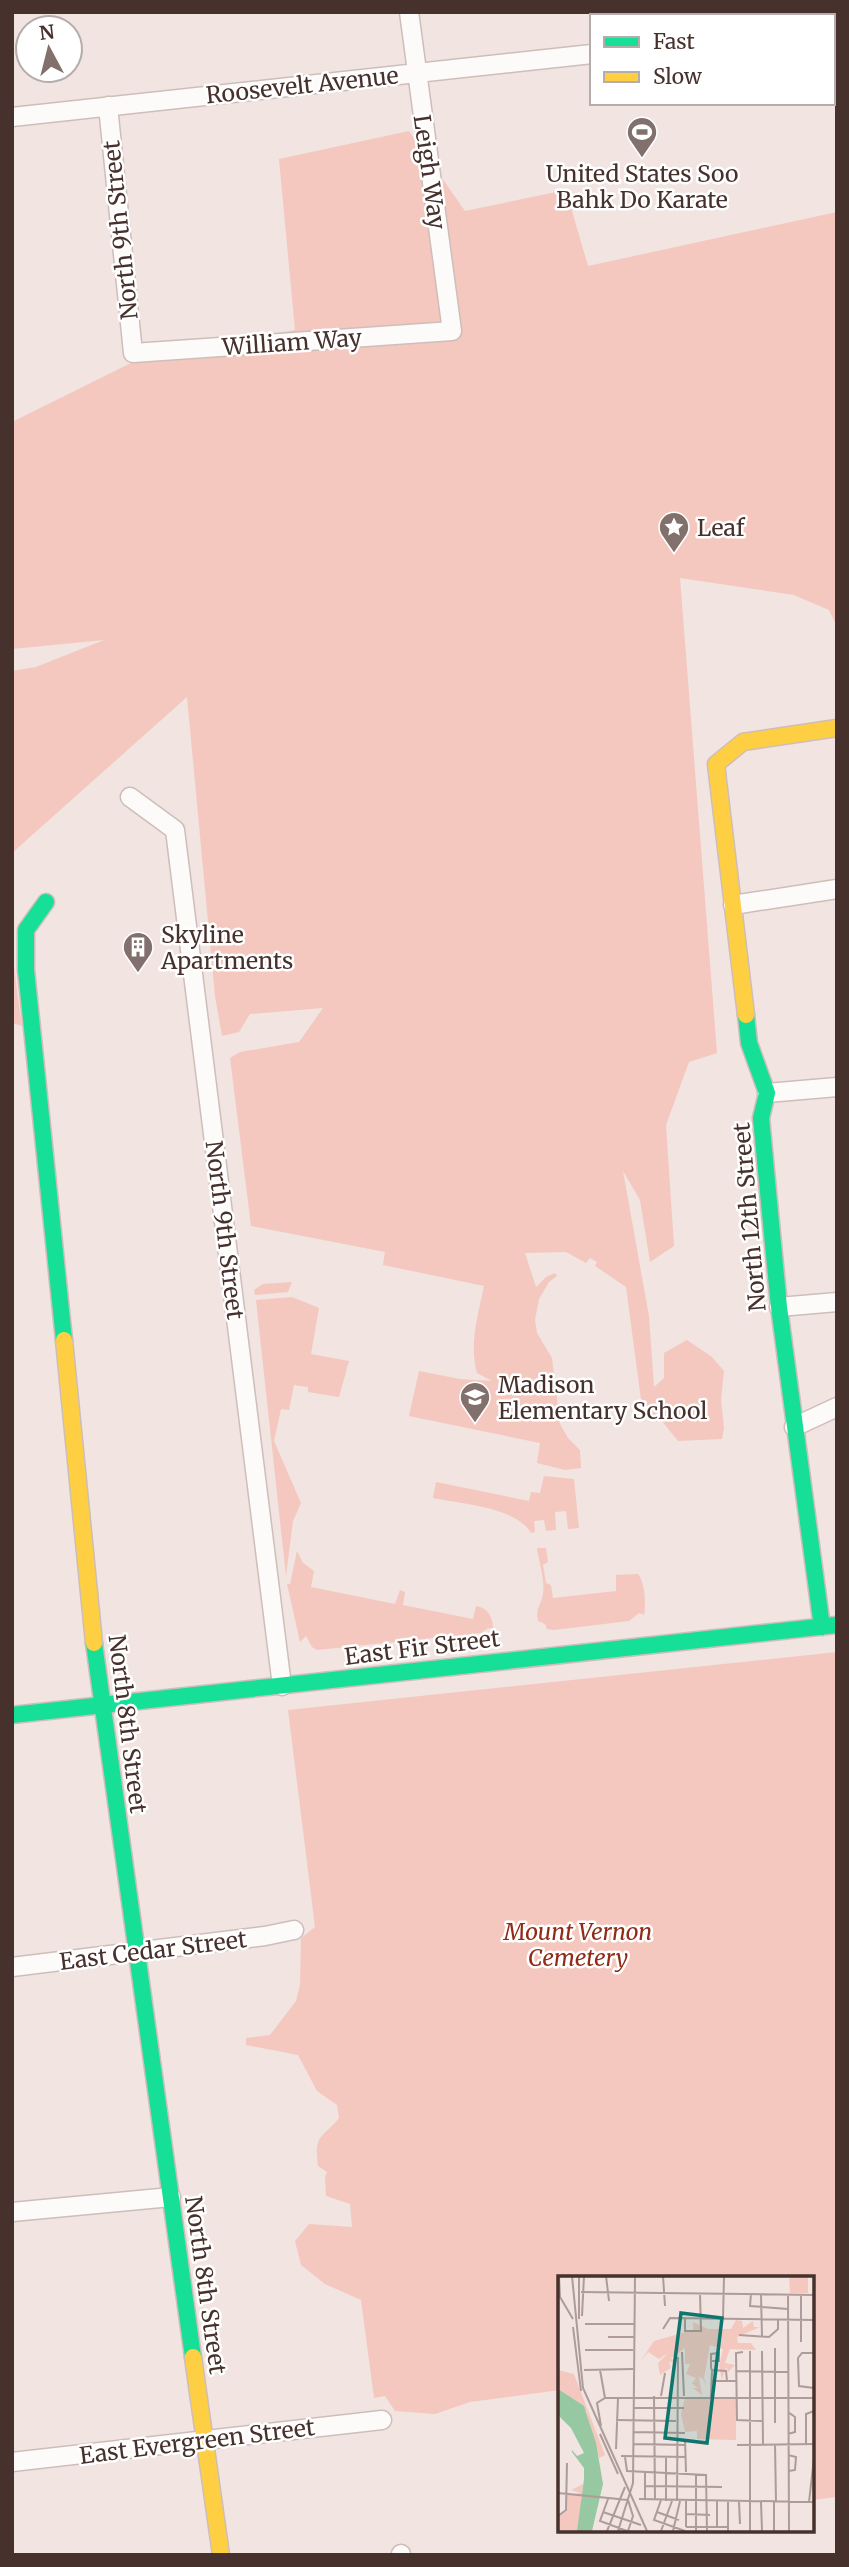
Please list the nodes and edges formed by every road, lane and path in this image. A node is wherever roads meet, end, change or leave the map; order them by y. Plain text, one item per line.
1 (409, 12) edge
2 (590, 54) edge
3 (416, 72) junction
4 (108, 106) junction
5 (12, 117) edge
6 (452, 331) joint
7 (133, 353) joint
8 (837, 728) edge
9 (130, 797) dead end
10 (837, 889) edge
11 (46, 902) dead end
12 (733, 905) junction
13 (837, 1087) edge
14 (767, 1093) junction
15 (837, 1301) edge
16 (779, 1307) junction
17 (837, 1407) edge
18 (794, 1427) junction
19 (829, 1626) edge
20 (282, 1686) junction
21 (102, 1705) junction
22 (12, 1715) edge
23 (294, 1930) dead end
24 (137, 1952) junction
25 (12, 1967) edge
26 (171, 2197) junction
27 (12, 2212) edge
28 (382, 2420) dead end
29 (204, 2440) junction
30 (12, 2462) edge
31 (221, 2555) edge

1 - 3 street, Leigh Way
2 - 3 street, Roosevelt Avenue
3 - 4 street, Roosevelt Avenue
3 - 6 street, Leigh Way
4 - 5 street, Roosevelt Avenue
4 - 7 street, North 9th Street
6 - 7 street, William Way
8 - 12 street, North 12th Street
9 - 20 street, North 9th Street
10 - 12 street
11 - 21 street, North 8th Street
12 - 14 street, North 12th Street
13 - 14 street
14 - 16 street, North 12th Street
15 - 16 street
16 - 18 street, North 12th Street
17 - 18 street
18 - 19 street, North 12th Street
19 - 20 street, East Fir Street
20 - 21 street, East Fir Street
21 - 22 street, East Fir Street
21 - 24 street, North 8th Street
23 - 24 street, East Cedar Street
24 - 25 street, East Cedar Street
24 - 26 street, North 8th Street
26 - 27 street
26 - 29 street, North 8th Street
28 - 29 street, East Evergreen Street
29 - 30 street, East Evergreen Street
29 - 31 street, North 8th Street

